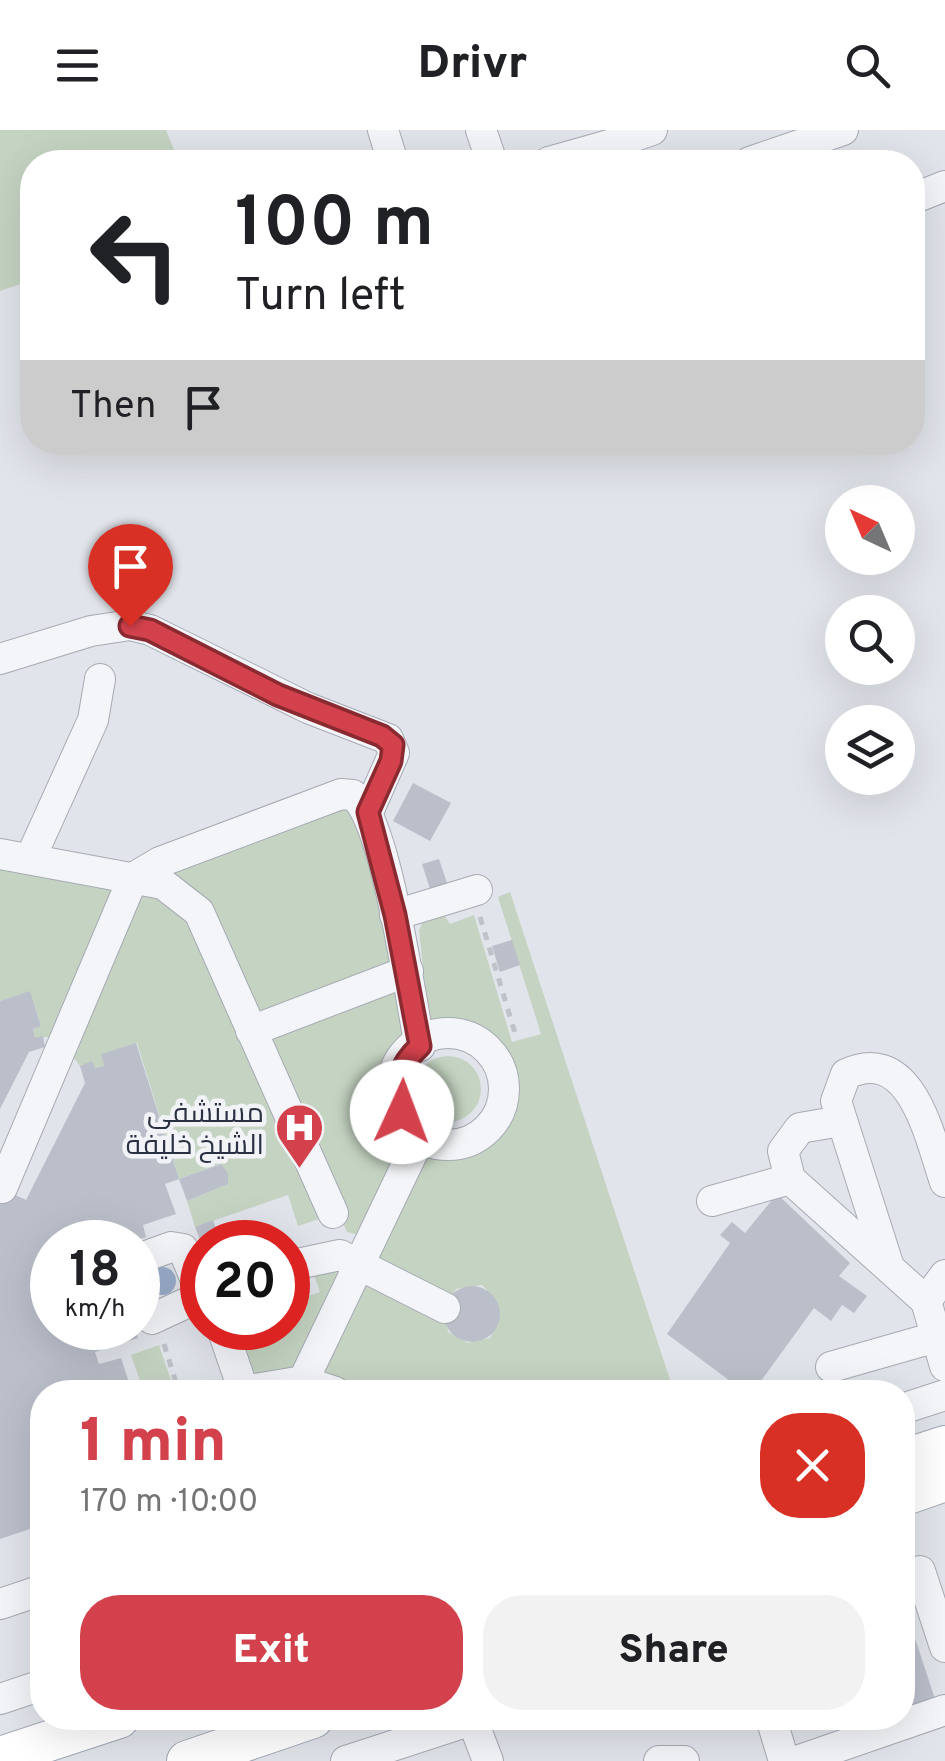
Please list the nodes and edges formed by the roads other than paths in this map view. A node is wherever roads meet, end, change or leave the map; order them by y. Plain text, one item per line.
1 (652, 130) edge
2 (843, 130) edge
3 (615, 150) edge
4 (785, 150) edge
5 (0, 659) edge
6 (100, 679) dead end
7 (368, 812) junction
8 (0, 854) edge
9 (31, 858) junction
10 (133, 878) junction
11 (477, 890) dead end
12 (395, 915) junction
13 (408, 971) junction
14 (251, 1031) junction
15 (420, 1044) junction
16 (841, 1120) junction
17 (421, 1136) junction
18 (790, 1179) junction
19 (945, 1182) edge
20 (2, 1188) edge
21 (712, 1202) dead end
22 (333, 1213) dead end
23 (310, 1260) edge
24 (357, 1263) junction
25 (889, 1268) junction
26 (945, 1274) edge
27 (926, 1301) junction
28 (446, 1308) dead end
29 (936, 1336) junction
30 (230, 1350) edge
31 (945, 1366) edge
32 (831, 1367) dead end
33 (240, 1380) edge
34 (303, 1380) edge
35 (945, 1394) edge
36 (915, 1404) edge
37 (945, 1446) edge
38 (915, 1456) edge
39 (945, 1481) edge
40 (915, 1491) edge
41 (945, 1510) edge
42 (915, 1520) edge
43 (922, 1570) edge
44 (30, 1594) edge
45 (0, 1604) edge
46 (945, 1647) edge
47 (30, 1689) edge
48 (0, 1700) edge
49 (945, 1710) edge
50 (915, 1716) edge
51 (82, 1730) edge
52 (279, 1730) edge
53 (457, 1730) edge
54 (479, 1730) edge
55 (775, 1730) edge
56 (854, 1730) edge
57 (430, 1748) edge
58 (0, 1757) edge
59 (195, 1760) edge
60 (346, 1761) edge
61 (488, 1761) edge
62 (658, 1761) edge
63 (684, 1761) edge
64 (784, 1761) edge
65 (797, 1761) edge

1 - 3 street
2 - 4 street
5 - 7 street
6 - 9 street
7 - 10 street
7 - 12 street
8 - 9 street
9 - 10 street
10 - 14 street
10 - 20 street
11 - 12 street
12 - 13 street
13 - 14 street
13 - 15 street
14 - 22 street
15 - 17 street
15 - 17 street
16 - 18 street
16 - 19 street
16 - 25 street
17 - 24 street
18 - 21 street
18 - 25 street
23 - 24 street
24 - 28 street
24 - 34 street
25 - 27 street
26 - 27 street
27 - 29 street
29 - 31 street
29 - 32 street
30 - 33 street
35 - 36 street
37 - 38 main road
39 - 40 main road
41 - 42 main road
43 - 46 street
44 - 45 street
47 - 48 street
49 - 50 street
51 - 58 main road
52 - 59 main road
53 - 57 street
54 - 61 street
55 - 64 street
56 - 65 street
57 - 60 street
62 - 63 street

